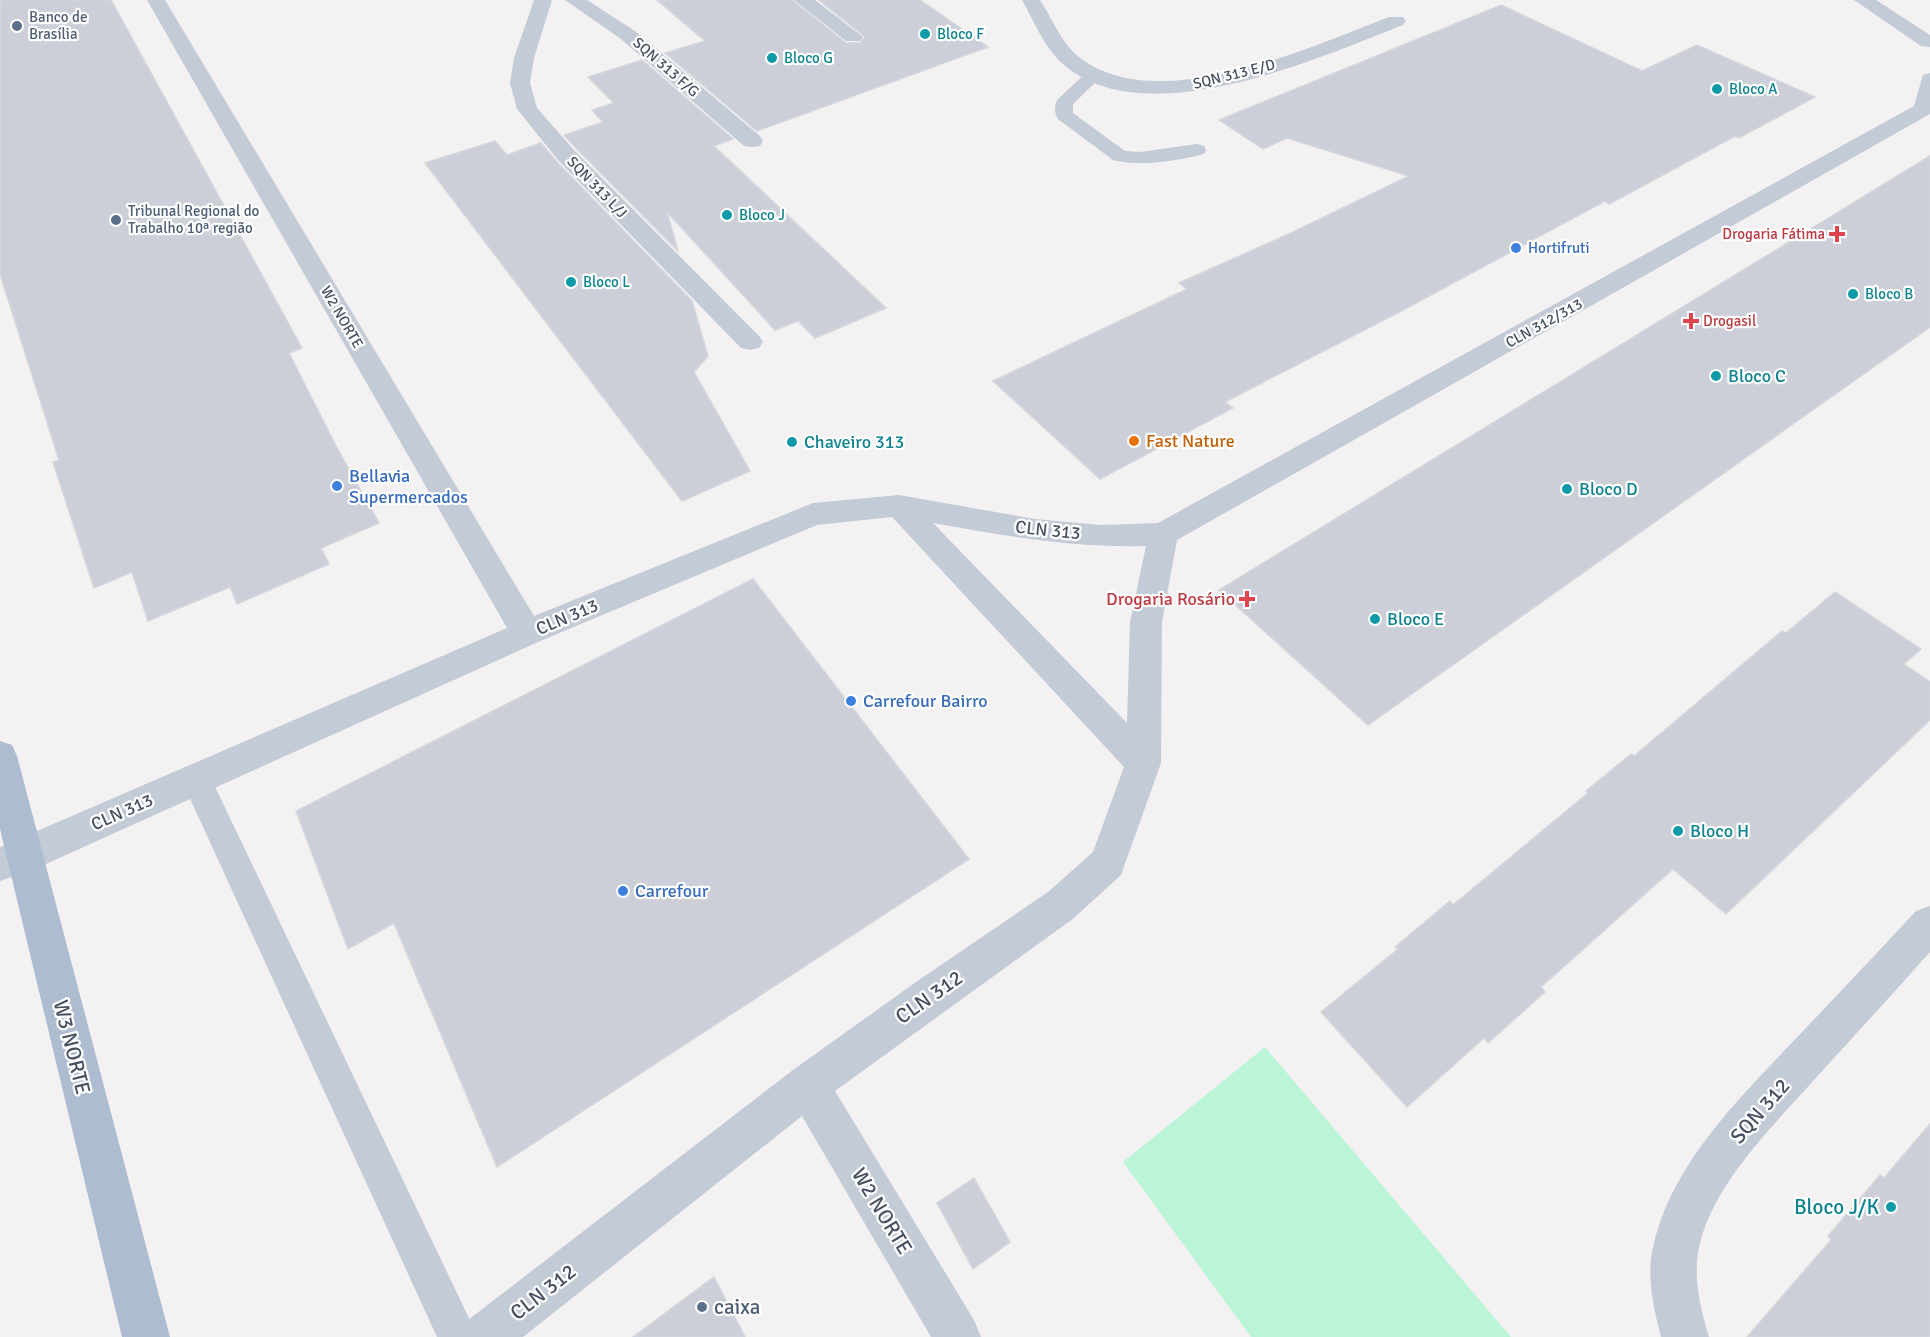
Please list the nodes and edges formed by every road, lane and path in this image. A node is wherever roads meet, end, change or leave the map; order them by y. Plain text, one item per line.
1 (156, 0) edge
2 (543, 0) edge
3 (574, 0) edge
4 (803, 0) edge
5 (1031, 0) edge
6 (1863, 0) edge
7 (1881, 0) edge
8 (1920, 14) dead end
9 (1396, 21) dead end
10 (853, 37) dead end
11 (1929, 42) edge
12 (1093, 75) junction
13 (1930, 79) edge
14 (1927, 108) edge
15 (753, 141) dead end
16 (1197, 150) dead end
17 (750, 342) dead end
18 (899, 506) junction
19 (1163, 534) junction
20 (528, 633) junction
21 (0, 756) edge
22 (1143, 763) junction
23 (196, 779) junction
24 (12, 860) edge
25 (1930, 924) edge
26 (808, 1085) junction
27 (146, 1337) edge
28 (458, 1337) edge
29 (485, 1337) edge
30 (957, 1337) edge
31 (1685, 1337) edge

1 - 20 street, W2 NORTE
2 - 17 street, SQN 313 L/J
3 - 15 street, SQN 313 F/G
4 - 10 street
5 - 12 street, SQN 313 E/D
6 - 11 street
7 - 8 street
9 - 12 street, SQN 313 E/D
12 - 16 lane
13 - 14 street, CLN 312/313
14 - 19 street, CLN 312/313
18 - 19 street, CLN 313
18 - 20 street, CLN 313
18 - 22 street
19 - 22 street, CLN 312
20 - 23 street, CLN 313
21 - 24 main road, W3 NORTE
22 - 26 street, CLN 312
23 - 24 street, CLN 313
23 - 28 lane
24 - 27 main road, W3 NORTE
25 - 31 street, SQN 312
26 - 29 street, CLN 312
26 - 30 street, W2 NORTE

